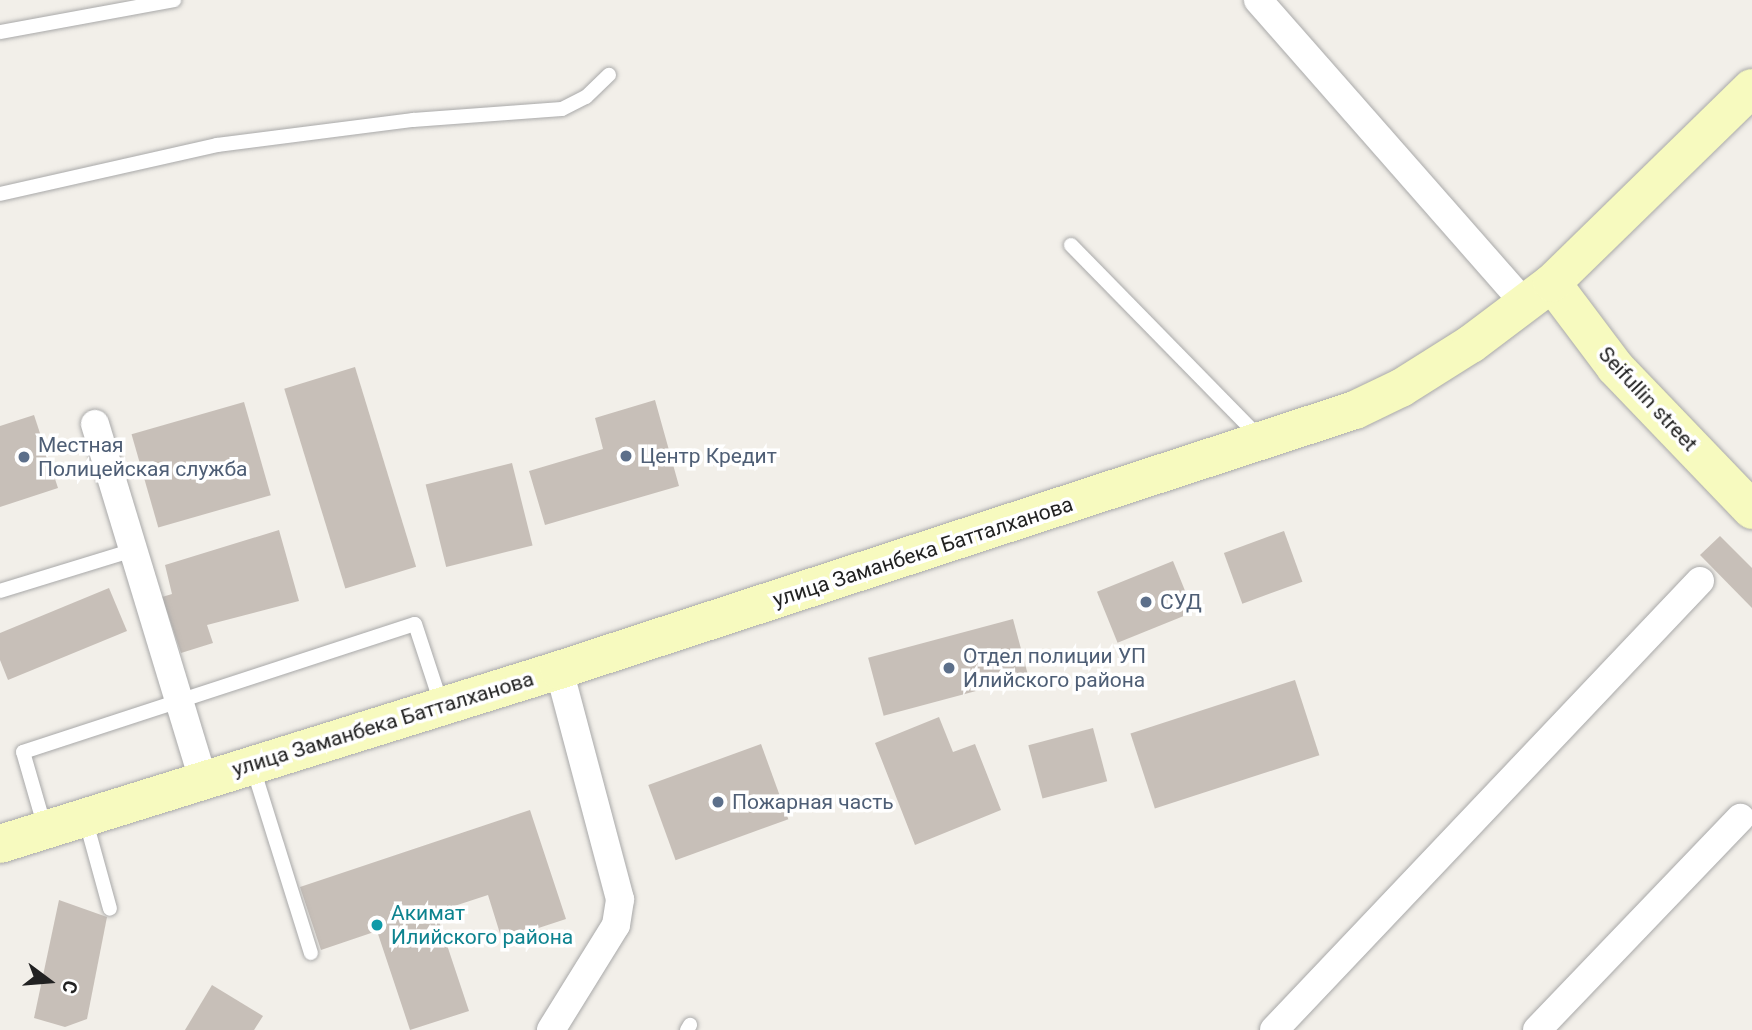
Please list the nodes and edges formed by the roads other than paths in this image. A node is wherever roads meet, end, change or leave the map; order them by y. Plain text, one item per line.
1 (174, 0) edge
2 (1258, 0) edge
3 (0, 32) edge
4 (609, 75) dead end
5 (1752, 88) edge
6 (0, 194) edge
7 (1071, 245) dead end
8 (1537, 292) junction
9 (94, 424) dead end
10 (1263, 441) junction
11 (1752, 510) edge
12 (133, 550) junction
13 (1700, 581) dead end
14 (0, 591) edge
15 (559, 670) junction
16 (180, 702) junction
17 (442, 706) junction
18 (252, 764) junction
19 (204, 779) junction
20 (85, 816) junction
21 (1740, 818) dead end
22 (46, 830) junction
23 (0, 844) edge
24 (110, 909) dead end
25 (311, 953) dead end
26 (551, 1030) edge
27 (1274, 1030) edge
28 (1537, 1030) edge

1 - 3 lane
2 - 8 street
4 - 6 lane
5 - 8 main road, улица Заманбека Батталханова
7 - 10 lane
8 - 10 main road, улица Заманбека Батталханова
8 - 11 main road, Seifullin street
9 - 12 street
10 - 15 main road, улица Заманбека Батталханова
12 - 14 lane
12 - 16 street
13 - 27 street
15 - 17 main road, улица Заманбека Батталханова
15 - 26 street
16 - 17 lane
16 - 19 street
16 - 22 lane
17 - 18 main road, улица Заманбека Батталханова
18 - 19 main road, улица Заманбека Батталханова
18 - 25 lane
19 - 20 main road, улица Заманбека Батталханова
20 - 22 main road, улица Заманбека Батталханова
20 - 24 lane
21 - 28 street
22 - 23 main road, улица Заманбека Батталханова

